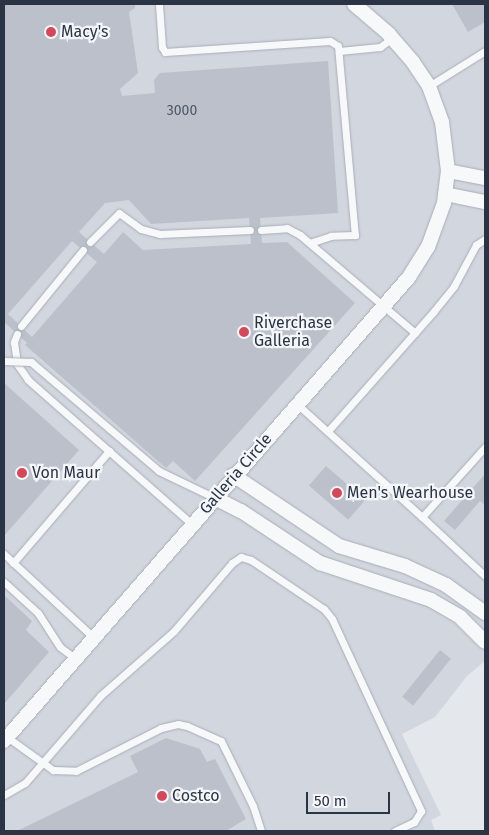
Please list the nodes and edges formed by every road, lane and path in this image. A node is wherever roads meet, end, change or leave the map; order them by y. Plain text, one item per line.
1 (159, 4) edge
2 (354, 4) edge
3 (392, 38) junction
4 (339, 51) junction
5 (485, 51) edge
6 (429, 86) junction
7 (448, 171) junction
8 (485, 178) edge
9 (445, 194) junction
10 (485, 202) edge
11 (250, 230) dead end
12 (261, 230) dead end
13 (485, 239) edge
14 (90, 242) dead end
15 (310, 243) junction
16 (83, 250) dead end
17 (384, 305) junction
18 (21, 326) dead end
19 (415, 333) junction
20 (17, 334) dead end
21 (4, 361) edge
22 (297, 404) junction
23 (328, 431) junction
24 (485, 447) edge
25 (110, 451) junction
26 (233, 475) junction
27 (214, 498) junction
28 (422, 517) junction
29 (193, 524) junction
30 (4, 554) edge
31 (13, 563) junction
32 (485, 576) edge
33 (4, 582) edge
34 (485, 612) edge
35 (94, 638) junction
36 (485, 642) edge
37 (76, 659) junction
38 (5, 739) edge
39 (43, 764) junction
40 (4, 796) edge
41 (261, 831) edge
42 (396, 831) edge

1 - 4 lane
2 - 3 street, Galleria Circle
3 - 4 lane
3 - 6 street, Galleria Circle
4 - 15 lane
5 - 6 lane
6 - 7 street, Galleria Circle
7 - 8 street
7 - 9 street, Galleria Circle
9 - 10 street
9 - 17 street, Galleria Circle
11 - 14 lane
12 - 15 lane
13 - 19 lane
15 - 17 lane
16 - 18 lane
17 - 19 lane
17 - 22 street, Galleria Circle
19 - 23 lane
20 - 25 lane
21 - 27 lane, bridge
22 - 23 lane
22 - 26 street, Galleria Circle
23 - 28 lane
24 - 28 lane
25 - 29 lane
25 - 31 lane
26 - 27 street, Galleria Circle
26 - 34 street
27 - 29 street, Galleria Circle
27 - 36 street
28 - 32 lane
29 - 35 street, Galleria Circle
30 - 31 lane
31 - 35 lane
33 - 37 lane
35 - 37 street, Galleria Circle
37 - 38 street, Galleria Circle
38 - 39 lane
39 - 40 lane
39 - 41 lane
39 - 42 lane

